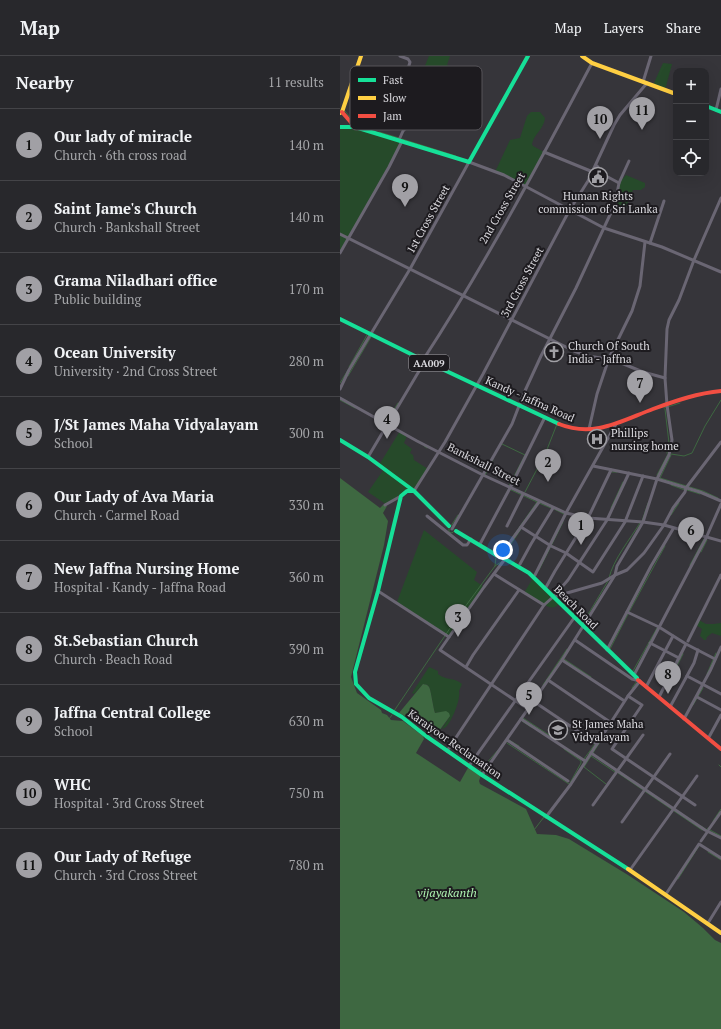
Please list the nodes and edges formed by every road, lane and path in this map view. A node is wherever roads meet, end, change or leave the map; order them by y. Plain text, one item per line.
1 (360, 56) edge
2 (400, 56) edge
3 (528, 56) edge
4 (582, 56) edge
5 (651, 56) edge
6 (592, 63) junction
7 (357, 66) edge
8 (409, 66) edge
9 (645, 83) junction
10 (350, 86) edge
11 (721, 89) edge
12 (673, 93) edge
13 (709, 107) edge
14 (342, 110) edge
15 (716, 110) junction
16 (721, 112) edge
17 (350, 120) edge
18 (340, 126) edge
19 (350, 127) edge
20 (365, 130) edge
21 (404, 130) edge
22 (400, 141) junction
23 (544, 152) junction
24 (629, 161) dead end
25 (469, 162) junction
26 (597, 166) junction
27 (593, 172) junction
28 (619, 183) junction
29 (525, 186) junction
30 (721, 198) edge
31 (664, 201) dead end
32 (569, 211) junction
33 (604, 228) junction
34 (340, 234) edge
35 (348, 238) junction
36 (645, 242) junction
37 (650, 243) junction
38 (340, 253) edge
39 (694, 260) junction
40 (410, 269) junction
41 (721, 272) edge
42 (462, 296) junction
43 (340, 319) edge
44 (512, 320) junction
45 (372, 333) junction
46 (550, 338) junction
47 (609, 358) junction
48 (424, 360) junction
49 (665, 378) junction
50 (477, 385) junction
51 (340, 388) edge
52 (721, 391) edge
53 (340, 398) edge
54 (520, 405) junction
55 (667, 405) junction
56 (544, 417) junction
57 (387, 424) junction
58 (616, 424) junction
59 (589, 429) junction
60 (340, 440) edge
61 (721, 442) edge
62 (439, 452) junction
63 (368, 457) junction
64 (593, 466) junction
65 (611, 470) junction
66 (629, 473) junction
67 (483, 475) junction
68 (643, 476) junction
69 (657, 479) junction
70 (510, 488) junction
71 (686, 488) junction
72 (414, 491) junction
73 (523, 494) junction
74 (401, 496) junction
75 (539, 502) junction
76 (721, 502) edge
77 (385, 505) dead end
78 (553, 508) junction
79 (566, 514) junction
80 (427, 516) dead end
81 (588, 518) junction
82 (607, 520) junction
83 (625, 522) junction
84 (643, 522) junction
85 (664, 525) junction
86 (507, 526) dead end
87 (521, 527) junction
88 (452, 529) junction
89 (673, 529) junction
90 (535, 537) junction
91 (706, 538) junction
92 (471, 539) junction
93 (721, 541) edge
94 (480, 544) junction
95 (551, 546) junction
96 (566, 553) junction
97 (498, 555) junction
98 (505, 559) junction
99 (580, 562) junction
100 (519, 566) junction
101 (494, 574) junction
102 (535, 575) dead end
103 (615, 575) junction
104 (721, 575) edge
105 (546, 589) junction
106 (519, 590) junction
107 (378, 591) junction
108 (553, 597) junction
109 (544, 605) junction
110 (627, 612) junction
111 (574, 618) junction
112 (583, 627) junction
113 (659, 627) junction
114 (673, 636) junction
115 (449, 637) junction
116 (575, 640) junction
117 (687, 642) junction
118 (650, 643) junction
119 (721, 647) edge
120 (607, 650) junction
121 (698, 650) junction
122 (665, 651) junction
123 (679, 658) junction
124 (715, 659) junction
125 (562, 660) junction
126 (466, 667) junction
127 (686, 676) junction
128 (637, 678) junction
129 (548, 680) junction
130 (490, 684) junction
131 (703, 685) junction
132 (646, 687) junction
133 (721, 694) edge
134 (628, 696) junction
135 (659, 698) junction
136 (696, 698) junction
137 (623, 700) dead end
138 (515, 701) junction
139 (533, 701) junction
140 (670, 707) junction
141 (528, 709) junction
142 (721, 710) edge
143 (721, 715) edge
144 (521, 719) junction
145 (684, 719) junction
146 (610, 722) dead end
147 (643, 735) dead end
148 (709, 737) dead end
149 (507, 740) junction
150 (597, 744) junction
151 (721, 749) edge
152 (447, 751) junction
153 (591, 753) junction
154 (670, 754) dead end
155 (626, 759) junction
156 (585, 761) junction
157 (469, 766) junction
158 (617, 771) junction
159 (482, 775) junction
160 (697, 776) dead end
161 (654, 777) junction
162 (568, 781) dead end
163 (645, 790) junction
164 (682, 797) junction
165 (593, 805) dead end
166 (695, 805) dead end
167 (674, 810) junction
168 (721, 812) edge
169 (546, 817) junction
170 (622, 822) dead end
171 (709, 830) junction
172 (721, 838) edge
173 (701, 841) dead end
174 (721, 858) edge
175 (630, 870) junction
176 (666, 894) junction
177 (721, 902) edge
178 (708, 923) junction
179 (721, 933) edge

1 - 7 main road
2 - 8 street
3 - 25 main road, 1st Cross Street
4 - 6 main road
5 - 9 street
6 - 9 main road
6 - 23 street, 2nd Cross Street
9 - 12 main road
9 - 26 street, 3rd Cross Street
10 - 14 main road
11 - 15 street
13 - 15 main road
14 - 17 main road
15 - 16 main road
18 - 19 main road
20 - 22 main road
21 - 22 street
22 - 25 main road
22 - 35 street
23 - 27 street
23 - 29 street, 2nd Cross Street
24 - 28 street
25 - 29 street
25 - 40 street, 1st Cross Street
26 - 27 street, 3rd Cross Street
26 - 28 street
27 - 32 street, 3rd Cross Street
28 - 33 street
29 - 32 street
29 - 42 street, 2nd Cross Street
30 - 39 street
31 - 37 street
32 - 33 street
32 - 44 street, 3rd Cross Street
33 - 36 street
33 - 46 street
34 - 35 street
35 - 38 street
35 - 40 street
36 - 37 street
36 - 47 street
37 - 39 street
39 - 41 street
39 - 49 street
40 - 42 street
40 - 45 street, 1st Cross Street
42 - 44 street
42 - 48 street, 2nd Cross Street
43 - 45 main road, Kandy - Jaffna Road / AA009
44 - 46 street
44 - 50 street, 3rd Cross Street
45 - 48 main road, Kandy - Jaffna Road / AA009
45 - 51 street, 1st Cross Street
46 - 47 street
46 - 54 street
47 - 49 street
47 - 59 street
48 - 50 main road, Kandy - Jaffna Road / AA009
48 - 57 street, 2nd Cross Street
49 - 55 street
50 - 54 main road, Kandy - Jaffna Road / AA009
50 - 62 street, 3rd Cross Street
52 - 55 main road, Kandy - Jaffna Road / AA009
53 - 57 street, Bankshall Street
54 - 56 main road, Kandy - Jaffna Road / AA009
54 - 67 street
55 - 58 main road, Kandy - Jaffna Road / AA009
55 - 69 street
56 - 59 main road, Kandy - Jaffna Road / AA009
56 - 70 street
57 - 62 street, Bankshall Street
57 - 63 street, 2nd Cross Street
58 - 59 main road, Kandy - Jaffna Road / AA009
58 - 64 street
60 - 63 main road, Beach Road
61 - 71 street
62 - 67 street, Bankshall Street
62 - 72 street, 3rd Cross Street
63 - 72 main road, Beach Road
64 - 65 street
64 - 79 street
65 - 66 street
65 - 81 street
66 - 68 street
66 - 82 street
67 - 70 street, Bankshall Street
67 - 88 street
68 - 69 street
68 - 83 street
69 - 71 street
69 - 84 street
70 - 73 street, Bankshall Street
70 - 94 street
71 - 76 street
71 - 85 street
72 - 74 main road
72 - 88 main road, Beach Road
73 - 75 street, Bankshall Street
73 - 86 street
74 - 77 street
74 - 107 main road, Karaiyoor Reclamation
75 - 78 street, Bankshall Street
75 - 87 street
76 - 91 street
78 - 79 street, Bankshall Street
78 - 90 street
79 - 81 street, Bankshall Street
79 - 95 street
80 - 92 street
81 - 82 street, Bankshall Street
81 - 96 street
82 - 83 street, Bankshall Street
82 - 99 street
83 - 84 street, Bankshall Street
83 - 99 street
84 - 85 street, Bankshall Street
84 - 103 street
85 - 89 street, Bankshall Street
85 - 103 street
87 - 90 street
87 - 97 street
88 - 92 main road, Beach Road
89 - 91 street, Bankshall Street
89 - 110 street
90 - 95 street
90 - 100 street
91 - 93 street, Bankshall Street
91 - 113 street
92 - 94 main road, Beach Road
94 - 97 main road, Beach Road
95 - 96 street
95 - 102 street
96 - 99 street
96 - 105 street
97 - 98 main road, Beach Road
98 - 100 main road, Beach Road
98 - 101 street
99 - 108 street
100 - 105 main road, Beach Road
101 - 106 street
101 - 115 street
103 - 108 street
103 - 112 street
104 - 117 street
105 - 108 main road, Beach Road
106 - 109 street
106 - 126 street
107 - 115 street
107 - 152 main road, Karaiyoor Reclamation
108 - 109 street
108 - 111 main road, Beach Road
109 - 130 street
110 - 113 street
110 - 120 street
111 - 112 main road, Beach Road
111 - 138 street
112 - 116 street
112 - 120 main road, Beach Road
113 - 114 street
113 - 118 street
114 - 117 street
114 - 122 street
115 - 126 street
116 - 125 street
116 - 128 street
117 - 121 street
117 - 123 street
118 - 122 street
118 - 128 street
119 - 124 street
120 - 128 main road, Beach Road
121 - 124 street
121 - 127 street
122 - 123 street
122 - 132 street
123 - 135 street
124 - 131 street
125 - 129 street
125 - 137 street
126 - 130 street
127 - 131 street
127 - 140 street
128 - 132 main road, Beach Road
128 - 134 street
129 - 139 street
129 - 146 street
130 - 138 street
130 - 152 street
131 - 133 street
131 - 136 street
132 - 135 main road, Beach Road
134 - 150 street
134 - 155 street
135 - 140 main road, Beach Road
136 - 142 street
136 - 145 street
138 - 141 street
138 - 157 street
139 - 141 street
139 - 150 street
140 - 145 main road, Beach Road
141 - 144 street
143 - 148 street
144 - 149 street
144 - 156 street
145 - 151 main road, Beach Road
147 - 155 street
149 - 159 street
149 - 162 street
150 - 153 street
152 - 157 main road, Karaiyoor Reclamation
153 - 156 street
153 - 158 street
154 - 161 street
155 - 158 street
155 - 161 street
156 - 169 street
157 - 159 main road, Karaiyoor Reclamation
158 - 163 street
158 - 165 street
159 - 169 main road, Karaiyoor Reclamation
160 - 164 street
161 - 163 street
161 - 164 street
163 - 167 street
163 - 170 street
164 - 166 street
164 - 167 street
167 - 171 street
167 - 175 street
168 - 171 street
169 - 175 main road, Karaiyoor Reclamation
171 - 172 street
171 - 173 street
174 - 176 street
175 - 176 main road, Karaiyoor Reclamation
176 - 178 main road, Karaiyoor Reclamation
177 - 178 street
178 - 179 main road, Karaiyoor Reclamation

